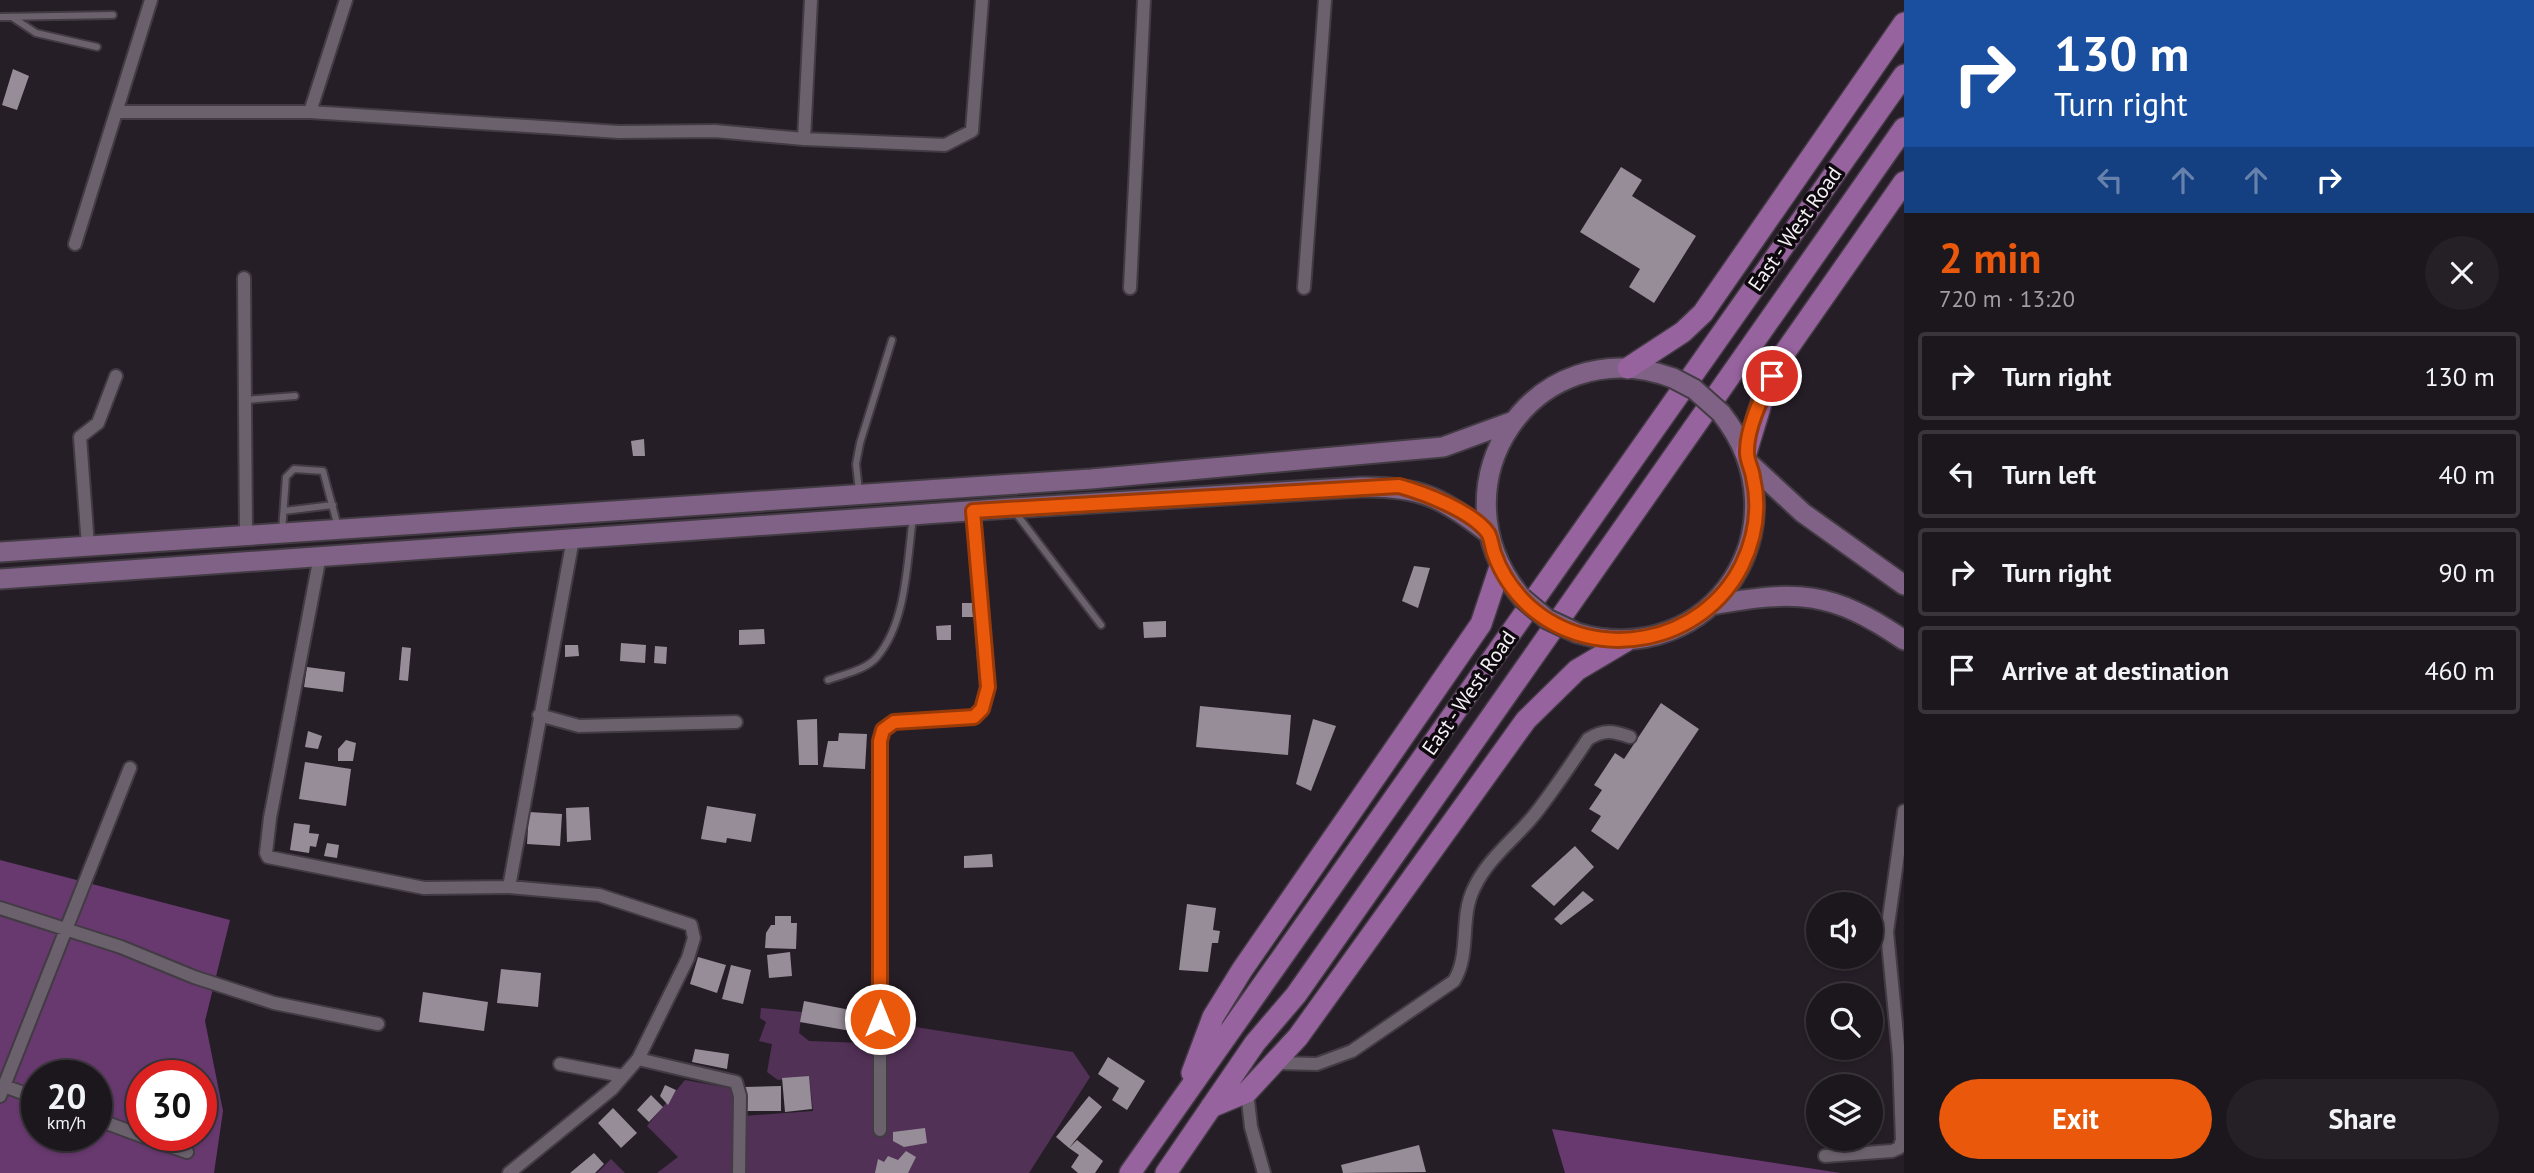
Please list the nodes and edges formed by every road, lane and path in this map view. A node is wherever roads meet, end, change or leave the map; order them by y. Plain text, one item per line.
1 (151, 0) edge
2 (346, 0) edge
3 (811, 0) edge
4 (982, 0) edge
5 (1144, 0) edge
6 (1325, 0) edge
7 (113, 15) dead end
8 (0, 17) edge
9 (12, 17) junction
10 (1904, 23) edge
11 (97, 47) dead end
12 (1904, 75) edge
13 (117, 112) junction
14 (310, 112) junction
15 (1904, 128) edge
16 (804, 139) junction
17 (1904, 182) edge
18 (75, 244) dead end
19 (244, 278) dead end
20 (1129, 288) dead end
21 (1304, 288) dead end
22 (892, 341) dead end
23 (1628, 368) junction
24 (116, 376) dead end
25 (295, 396) dead end
26 (245, 400) junction
27 (1514, 421) junction
28 (1748, 458) junction
29 (859, 494) junction
30 (333, 505) junction
31 (1011, 508) junction
32 (284, 510) junction
33 (973, 511) junction
34 (914, 515) junction
35 (338, 529) junction
36 (282, 533) junction
37 (1488, 533) junction
38 (246, 535) junction
39 (573, 539) junction
40 (88, 546) junction
41 (0, 552) edge
42 (320, 556) junction
43 (1500, 567) junction
44 (0, 579) edge
45 (1904, 585) edge
46 (1712, 605) junction
47 (1101, 625) dead end
48 (1904, 640) edge
49 (1626, 641) junction
50 (828, 680) dead end
51 (539, 715) junction
52 (736, 722) dead end
53 (1630, 737) dead end
54 (130, 768) dead end
55 (1904, 811) edge
56 (509, 887) junction
57 (0, 908) edge
58 (65, 928) junction
59 (378, 1024) dead end
60 (638, 1059) junction
61 (1276, 1063) junction
62 (560, 1065) dead end
63 (623, 1076) junction
64 (1189, 1086) junction
65 (2, 1091) edge
66 (1247, 1091) junction
67 (21, 1095) edge
68 (1211, 1107) junction
69 (880, 1130) dead end
70 (1825, 1156) dead end
71 (509, 1173) edge
72 (739, 1173) edge
73 (1129, 1173) edge
74 (1166, 1173) edge
75 (1264, 1173) edge

1 - 13 street
2 - 14 street
3 - 16 street
4 - 16 street
5 - 20 street
6 - 21 street
7 - 9 lane
8 - 9 lane
9 - 11 lane
10 - 23 main road
12 - 64 main road, East - West Road
13 - 14 street
13 - 18 street
14 - 16 street
15 - 68 main road, East - West Road
17 - 28 main road
19 - 26 street
22 - 29 lane
23 - 27 main road
23 - 28 main road, bridge
24 - 40 street
25 - 26 lane
26 - 38 street
27 - 29 main road
27 - 37 main road
28 - 45 main road
28 - 46 main road
29 - 35 main road
30 - 32 lane
30 - 32 lane
30 - 35 lane
31 - 33 main road
31 - 37 main road
31 - 47 lane
32 - 36 lane
33 - 34 main road
33 - 69 street
34 - 39 main road
34 - 50 lane
35 - 36 main road
36 - 38 main road
37 - 43 main road
38 - 40 main road
39 - 42 main road
39 - 51 street
40 - 41 main road
42 - 44 main road
42 - 56 street
43 - 49 main road, bridge
43 - 64 main road
46 - 48 main road
46 - 49 main road
49 - 61 main road
51 - 52 street
51 - 56 street
53 - 61 street
54 - 58 street
55 - 70 street
56 - 60 street
57 - 58 street
58 - 59 street
58 - 65 street
60 - 63 street
60 - 72 street
61 - 66 main road
62 - 63 street
63 - 71 street
64 - 73 main road, East - West Road
65 - 67 street
66 - 68 main road
66 - 75 street
68 - 74 main road, East - West Road

